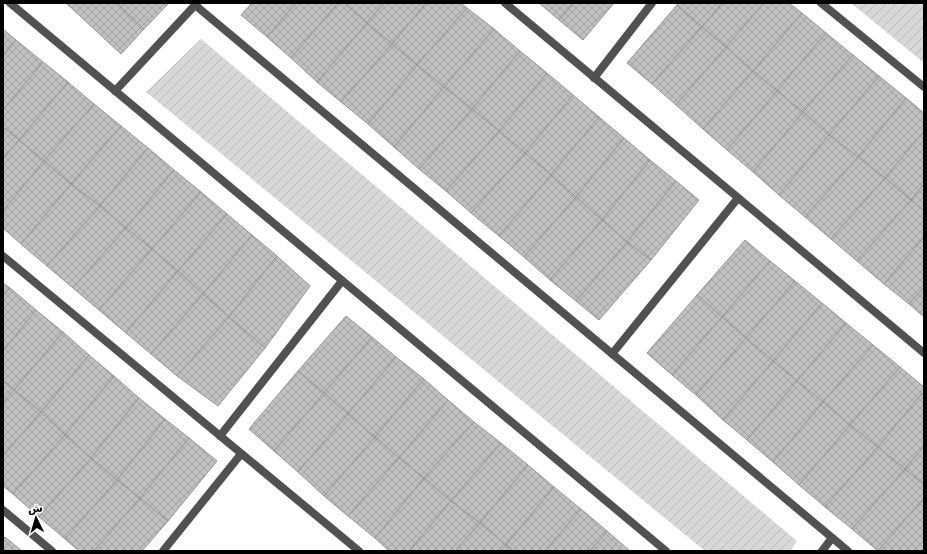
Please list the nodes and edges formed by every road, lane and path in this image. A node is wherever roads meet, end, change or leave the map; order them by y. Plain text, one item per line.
1 (10, 3) edge
2 (505, 3) edge
3 (652, 3) edge
4 (821, 3) edge
5 (196, 4) edge
6 (594, 78) junction
7 (924, 87) edge
8 (115, 91) junction
9 (738, 198) junction
10 (3, 256) edge
11 (342, 281) junction
12 (924, 353) edge
13 (612, 354) junction
14 (220, 436) junction
15 (241, 454) junction
16 (3, 510) edge
17 (832, 538) junction
18 (52, 551) edge
19 (163, 551) edge
20 (358, 551) edge
21 (666, 551) edge
22 (822, 551) edge
23 (848, 551) edge

1 - 8 street
2 - 6 street
3 - 6 street
4 - 7 street
5 - 8 street
5 - 13 street
6 - 9 street
8 - 11 street
9 - 12 street
9 - 13 street
10 - 14 street
11 - 14 street
11 - 21 street
13 - 17 street
14 - 15 street
15 - 19 street
15 - 20 street
16 - 18 street
17 - 22 street
17 - 23 street

